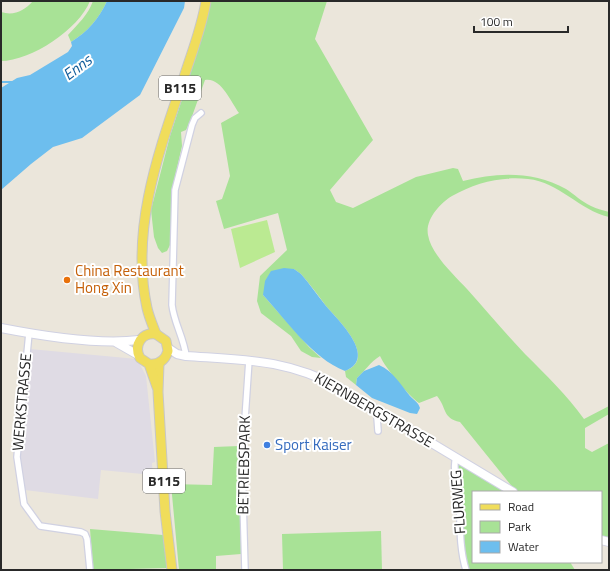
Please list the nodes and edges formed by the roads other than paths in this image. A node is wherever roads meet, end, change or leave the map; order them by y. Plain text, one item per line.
1 (206, 1) edge
2 (201, 113) dead end
3 (147, 309) junction
4 (1, 328) edge
5 (29, 333) junction
6 (156, 334) junction
7 (142, 338) junction
8 (117, 343) junction
9 (168, 348) junction
10 (138, 355) junction
11 (181, 355) junction
12 (249, 360) junction
13 (162, 361) junction
14 (149, 364) junction
15 (158, 392) junction
16 (380, 412) junction
17 (378, 431) dead end
18 (456, 458) junction
19 (511, 491) edge
20 (90, 570) edge
21 (172, 570) edge
22 (245, 570) edge
23 (466, 570) edge

1 - 3 main road, B115
2 - 11 street
3 - 6 main road, B115
3 - 7 main road, B115
4 - 5 street, WERKSTRASSE
5 - 8 street, WERKSTRASSE
5 - 20 street, WERKSTRASSE
6 - 7 main road
6 - 9 main road, B115
7 - 8 street, WERKSTRASSE
7 - 10 main road, B115
8 - 10 street, WERKSTRASSE
9 - 11 street
9 - 13 main road, B115
10 - 14 main road
11 - 12 street, KIERNBERGSTRASSE
11 - 13 street, KIERNBERGSTRASSE
12 - 16 street, KIERNBERGSTRASSE
12 - 22 street, BETRIEBSPARK
13 - 14 main road
13 - 15 main road, B115
14 - 15 main road, B115
15 - 21 main road, B115
16 - 17 street
16 - 18 street, KIERNBERGSTRASSE
18 - 19 street, KIERNBERGSTRASSE
18 - 23 street, FLURWEG

